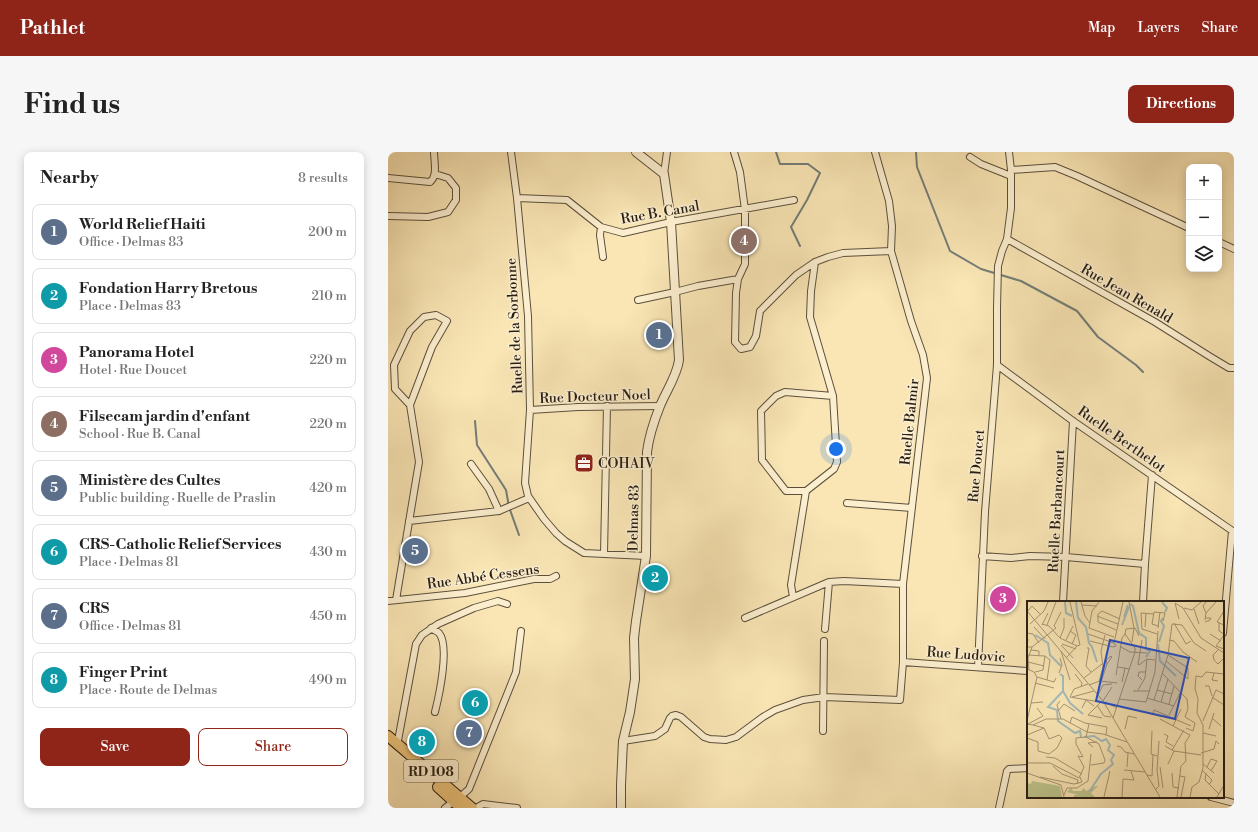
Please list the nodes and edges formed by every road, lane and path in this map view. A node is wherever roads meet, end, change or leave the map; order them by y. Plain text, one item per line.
1 (434, 152) edge
2 (511, 152) edge
3 (636, 152) edge
4 (667, 152) edge
5 (734, 152) edge
6 (875, 152) edge
7 (1009, 152) edge
8 (970, 157) dead end
9 (1011, 173) junction
10 (435, 174) junction
11 (664, 174) junction
12 (388, 178) edge
13 (517, 198) junction
14 (794, 200) dead end
15 (745, 210) junction
16 (388, 216) edge
17 (671, 222) junction
18 (601, 227) junction
19 (1186, 227) edge
20 (1007, 239) junction
21 (1222, 243) edge
22 (1234, 249) edge
23 (891, 251) junction
24 (603, 257) dead end
25 (814, 262) junction
26 (738, 279) junction
27 (675, 292) junction
28 (638, 300) dead end
29 (997, 364) junction
30 (1234, 368) edge
31 (833, 396) junction
32 (410, 405) junction
33 (607, 406) junction
34 (660, 406) junction
35 (530, 410) junction
36 (1073, 421) junction
37 (471, 464) dead end
38 (1152, 475) junction
39 (806, 491) junction
40 (529, 498) junction
41 (847, 503) dead end
42 (912, 508) junction
43 (499, 511) junction
44 (409, 521) junction
45 (1233, 531) edge
46 (604, 554) junction
47 (646, 556) junction
48 (982, 556) junction
49 (1066, 557) junction
50 (1145, 564) junction
51 (556, 576) dead end
52 (829, 582) junction
53 (903, 584) junction
54 (793, 597) junction
55 (396, 600) junction
56 (388, 601) edge
57 (1063, 601) edge
58 (1143, 601) edge
59 (507, 604) dead end
60 (745, 618) dead end
61 (1224, 623) edge
62 (431, 628) junction
63 (824, 629) dead end
64 (521, 631) dead end
65 (824, 641) dead end
66 (903, 662) junction
67 (978, 667) junction
68 (1027, 670) edge
69 (824, 697) junction
70 (435, 712) dead end
71 (823, 731) dead end
72 (388, 736) edge
73 (624, 741) junction
74 (394, 745) edge
75 (1027, 768) edge
76 (1215, 798) edge
77 (459, 802) edge
78 (1234, 803) edge
79 (445, 808) edge
80 (472, 808) edge
81 (476, 808) edge
82 (517, 808) edge
83 (621, 808) edge
84 (999, 808) edge

1 - 10 street
2 - 13 street, Ruelle de la Sorbonne
3 - 11 street
4 - 11 street
5 - 15 street
6 - 23 street, Ruelle Balmir
7 - 9 street, Rue Doucet
8 - 9 street
9 - 19 street
9 - 20 street, Rue Doucet
10 - 12 street
10 - 16 street
11 - 17 street, Delmas 83
13 - 18 street, Rue B. Canal
13 - 35 street, Ruelle de la Sorbonne
14 - 15 street, Rue B. Canal
15 - 17 street, Rue B. Canal
15 - 26 street
17 - 18 street, Rue B. Canal
17 - 27 street, Delmas 83
18 - 24 street
20 - 29 street, Rue Doucet
20 - 30 street, Rue Jean Renald
21 - 22 street
23 - 25 street
23 - 42 street, Ruelle Balmir
25 - 26 street
25 - 31 street
26 - 27 street
27 - 28 street
27 - 34 street, Delmas 83
29 - 36 street, Ruelle Berthelot
29 - 48 street, Rue Doucet
31 - 39 street
31 - 39 street
32 - 32 street
32 - 44 street
33 - 34 street, Rue Docteur Noel
33 - 35 street, Rue Docteur Noel
33 - 46 street
34 - 47 street, Delmas 83
35 - 40 street, Ruelle de la Sorbonne
36 - 38 street, Ruelle Berthelot
36 - 49 street, Ruelle Barbancourt
37 - 43 street
38 - 45 street, Ruelle Berthelot
38 - 50 street
39 - 54 street
40 - 43 street
40 - 46 street
41 - 42 street
42 - 53 street, Ruelle Balmir
43 - 44 street
44 - 55 street
45 - 61 street
46 - 47 street
47 - 73 street, Delmas 83
48 - 49 street
48 - 67 street, Rue Doucet
49 - 50 street
49 - 57 street, Ruelle Barbancourt
50 - 58 street
51 - 55 street, Rue Abbé Cessens
52 - 53 street
52 - 54 street
52 - 63 street
53 - 66 street, Ruelle Balmir
54 - 60 street
55 - 56 street, Rue Abbé Cessens
59 - 62 street
62 - 70 street
62 - 74 street
64 - 77 street
65 - 69 street
66 - 67 street, Rue Ludovic
66 - 69 street, Ruelle Balmir
67 - 68 street, Rue Ludovic
69 - 71 street
69 - 73 street
72 - 74 main road, RD 108
73 - 83 street, Delmas 83
74 - 77 main road, RD 108
75 - 84 street
76 - 78 street
77 - 79 street
77 - 80 main road, RD 108
81 - 82 street

